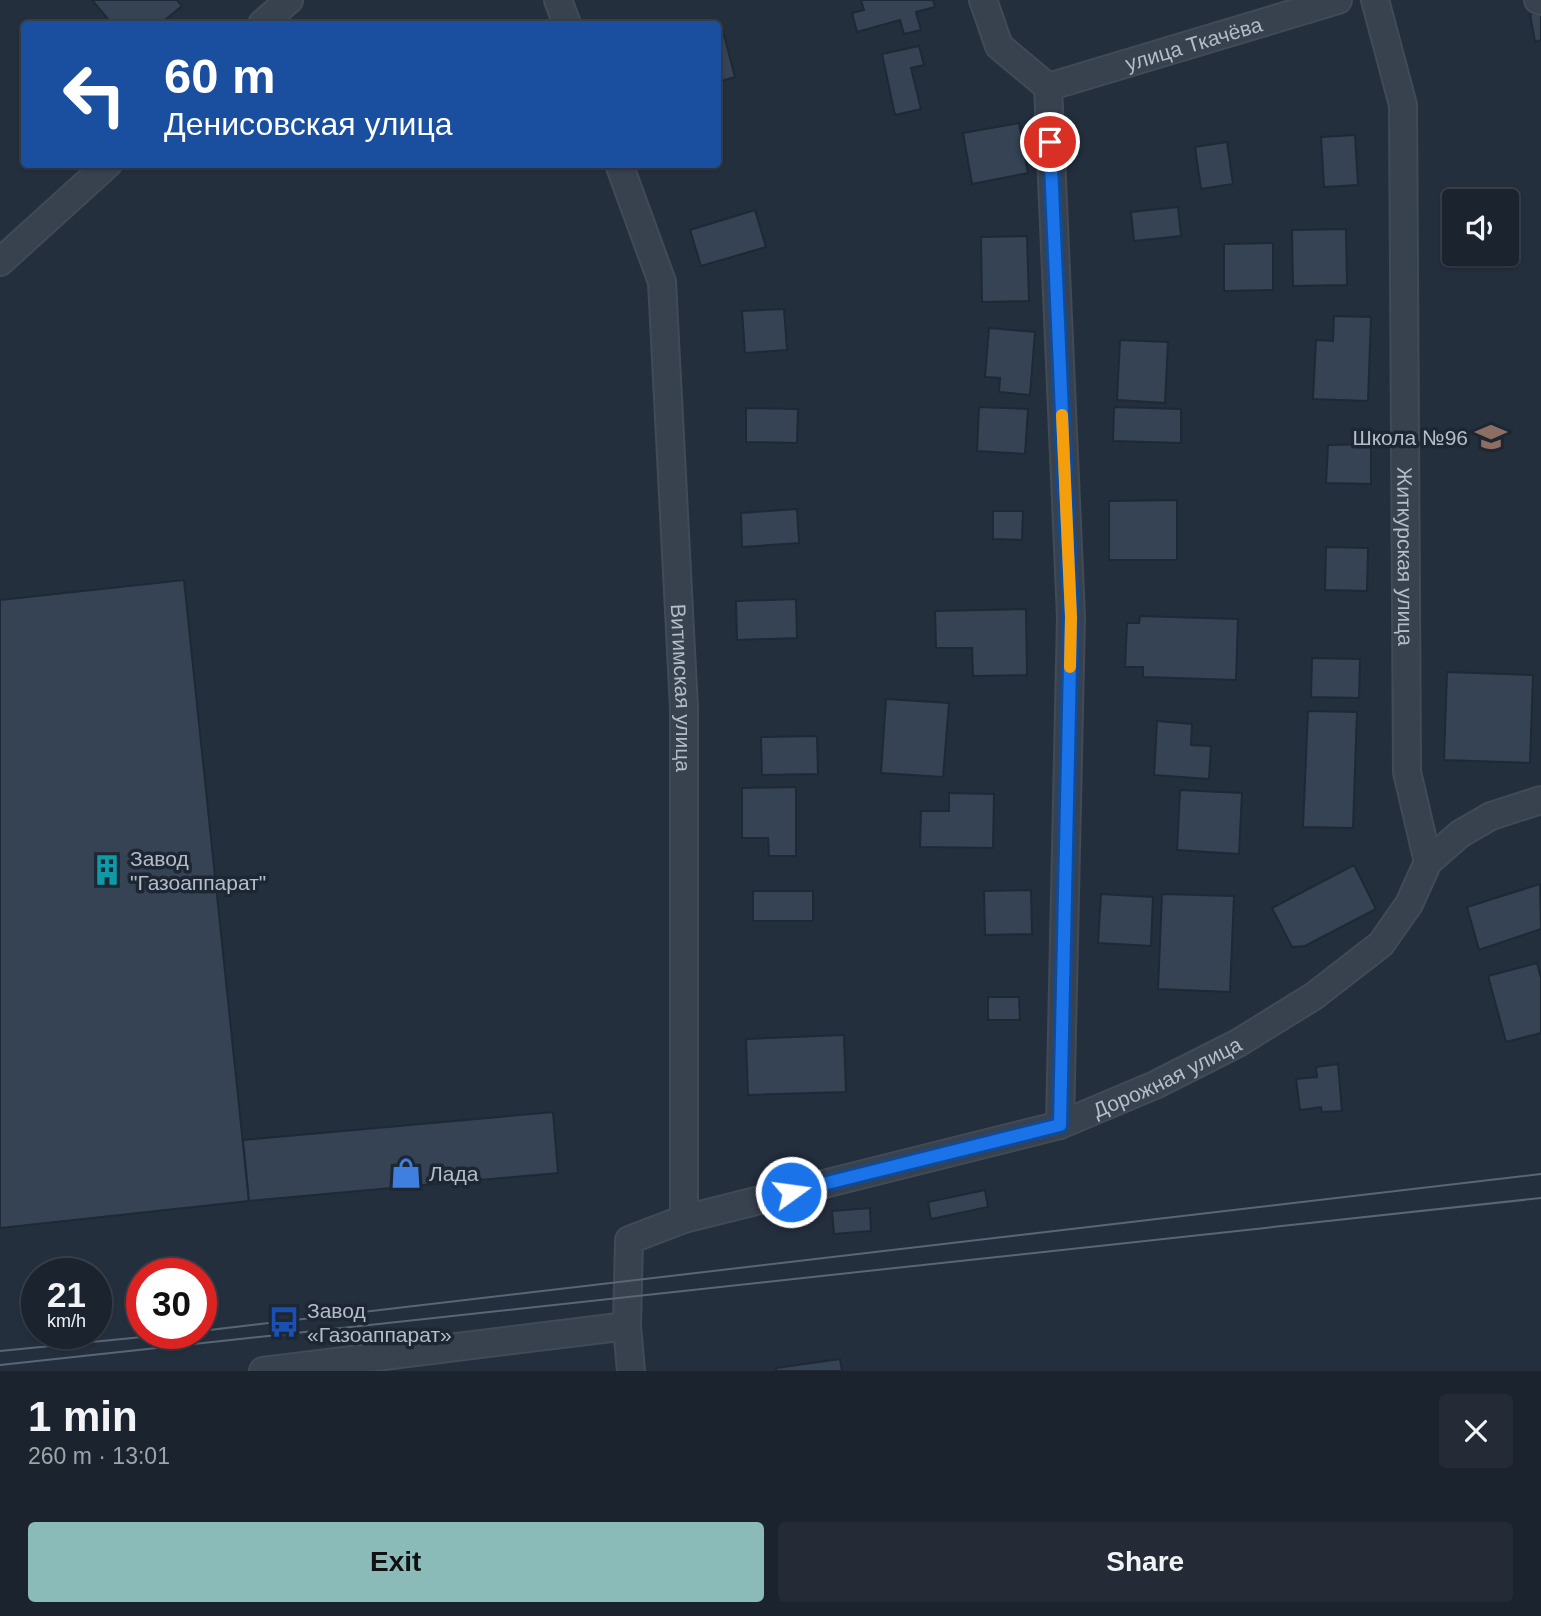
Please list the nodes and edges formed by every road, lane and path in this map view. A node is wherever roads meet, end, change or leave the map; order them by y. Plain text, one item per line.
1 (289, 0) edge
2 (558, 0) edge
3 (982, 0) edge
4 (1338, 0) edge
5 (1374, 0) edge
6 (265, 21) edge
7 (567, 21) edge
8 (1048, 87) junction
9 (104, 168) edge
10 (620, 168) edge
11 (0, 262) edge
12 (1541, 800) edge
13 (1429, 862) junction
14 (1060, 1125) junction
15 (684, 1219) junction
16 (627, 1326) junction
17 (263, 1371) edge
18 (631, 1371) edge

1 - 6 street
2 - 7 street
3 - 8 street
4 - 8 street, улица Ткачёва
5 - 13 street, Житкурская улица
8 - 14 street
9 - 11 street
10 - 15 street, Витимская улица
12 - 13 street, Дорожная улица
13 - 14 street, Дорожная улица
14 - 15 street, Дорожная улица
15 - 16 street, Дорожная улица
16 - 17 street
16 - 18 street

